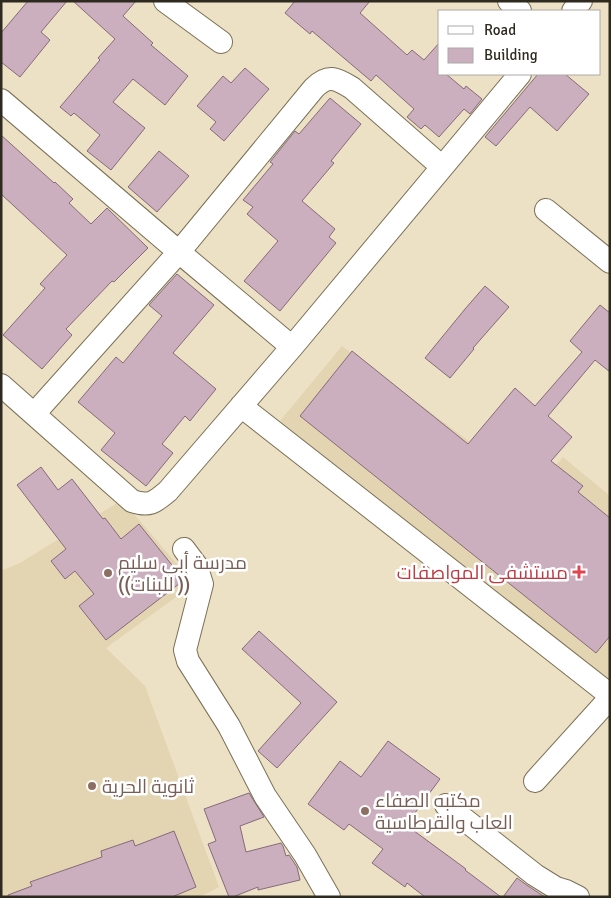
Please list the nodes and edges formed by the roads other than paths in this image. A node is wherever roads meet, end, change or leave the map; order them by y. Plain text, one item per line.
1 (165, 1) edge
2 (509, 1) edge
3 (519, 10) edge
4 (221, 42) dead end
5 (519, 75) edge
6 (1, 100) edge
7 (442, 166) junction
8 (546, 210) dead end
9 (178, 252) junction
10 (610, 262) edge
11 (292, 347) junction
12 (1, 385) edge
13 (241, 406) junction
14 (34, 414) junction
15 (184, 549) dead end
16 (610, 694) edge
17 (610, 698) edge
18 (535, 781) dead end
19 (446, 805) dead end
20 (329, 897) edge
21 (578, 897) edge

1 - 4 street
2 - 3 street
5 - 7 street
6 - 9 street
7 - 9 street
7 - 11 street
8 - 10 street
9 - 11 street
9 - 14 street
11 - 13 street
12 - 14 street
13 - 14 street
13 - 16 street
15 - 20 street
17 - 18 street
19 - 21 street

